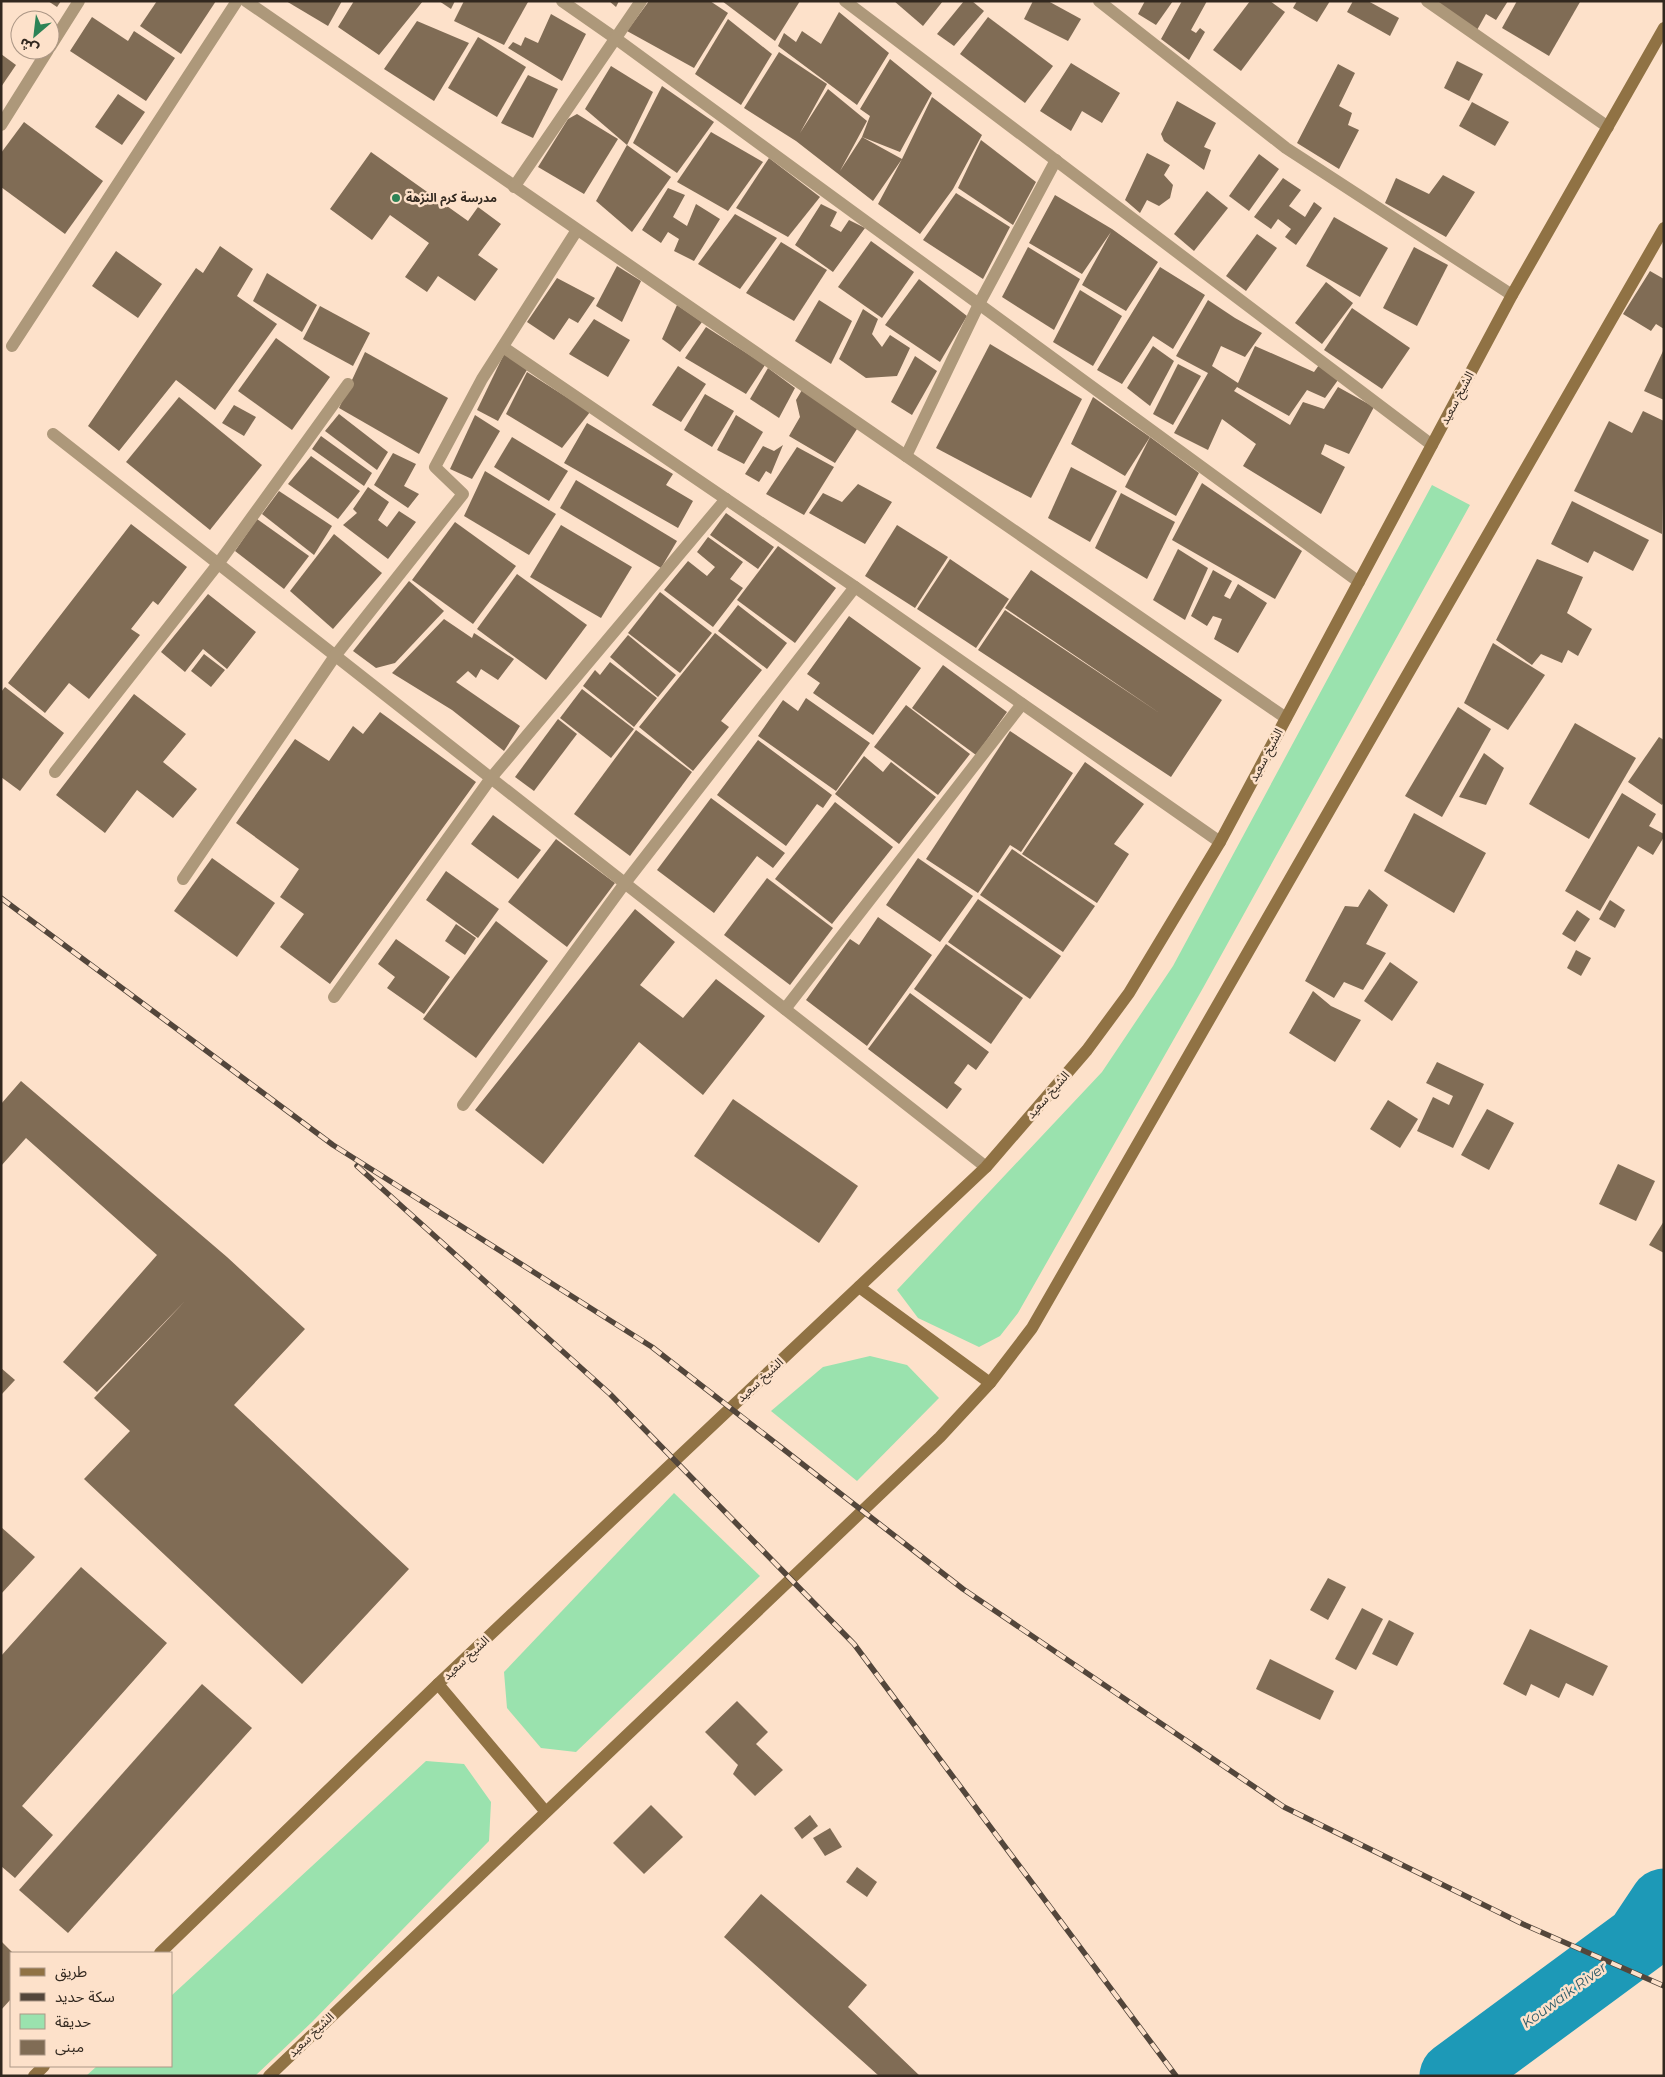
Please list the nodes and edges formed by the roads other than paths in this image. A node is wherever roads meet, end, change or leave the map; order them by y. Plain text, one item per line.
1 (79, 1) edge
2 (237, 1) edge
3 (246, 1) edge
4 (562, 1) edge
5 (641, 1) edge
6 (845, 1) edge
7 (1099, 1) edge
8 (1428, 1) edge
9 (1664, 28) edge
10 (60, 31) edge
11 (615, 38) junction
12 (42, 60) edge
13 (1, 125) edge
14 (1608, 127) junction
15 (1056, 160) junction
16 (514, 187) junction
17 (1664, 228) edge
18 (577, 230) junction
19 (1512, 295) junction
20 (979, 304) junction
21 (12, 346) dead end
22 (502, 347) junction
23 (348, 384) dead end
24 (53, 434) dead end
25 (1432, 445) junction
26 (906, 456) junction
27 (726, 499) junction
28 (218, 564) junction
29 (1359, 582) junction
30 (855, 587) junction
31 (335, 656) junction
32 (1022, 704) junction
33 (1286, 718) junction
34 (56, 772) dead end
35 (491, 778) junction
36 (1220, 842) junction
37 (183, 879) dead end
38 (625, 883) junction
39 (334, 997) dead end
40 (785, 1009) junction
41 (463, 1105) dead end
42 (986, 1167) junction
43 (859, 1287) junction
44 (990, 1383) junction
45 (438, 1684) junction
46 (545, 1811) junction
47 (161, 1952) edge
48 (43, 2067) edge
49 (34, 2076) edge
50 (269, 2076) edge

1 - 10 street
2 - 21 street
3 - 16 street
4 - 11 street
5 - 11 street
6 - 15 street
7 - 19 street
8 - 14 street
9 - 14 main road, الشيخ سعيد
11 - 16 street
11 - 20 street
12 - 13 street
14 - 19 main road, الشيخ سعيد
15 - 20 street
15 - 25 street
16 - 18 street
17 - 44 main road, الشيخ سعيد
18 - 22 street
18 - 26 street
19 - 25 main road, الشيخ سعيد
20 - 26 street
20 - 29 street
22 - 27 street
22 - 31 street
23 - 28 street
24 - 28 street
25 - 29 main road, الشيخ سعيد
26 - 33 street
27 - 30 street
27 - 35 street
28 - 31 street
28 - 34 street
29 - 33 main road, الشيخ سعيد
30 - 32 street
30 - 38 street
31 - 35 street
31 - 37 street
32 - 36 street
32 - 40 street
33 - 36 main road, الشيخ سعيد
35 - 38 street
35 - 39 street
36 - 42 main road, الشيخ سعيد
38 - 40 street
38 - 41 street
40 - 42 street
42 - 43 main road, الشيخ سعيد
43 - 44 main road
43 - 45 main road, الشيخ سعيد
44 - 46 main road, الشيخ سعيد
45 - 46 main road
45 - 47 main road, الشيخ سعيد
46 - 50 main road, الشيخ سعيد
48 - 49 main road

